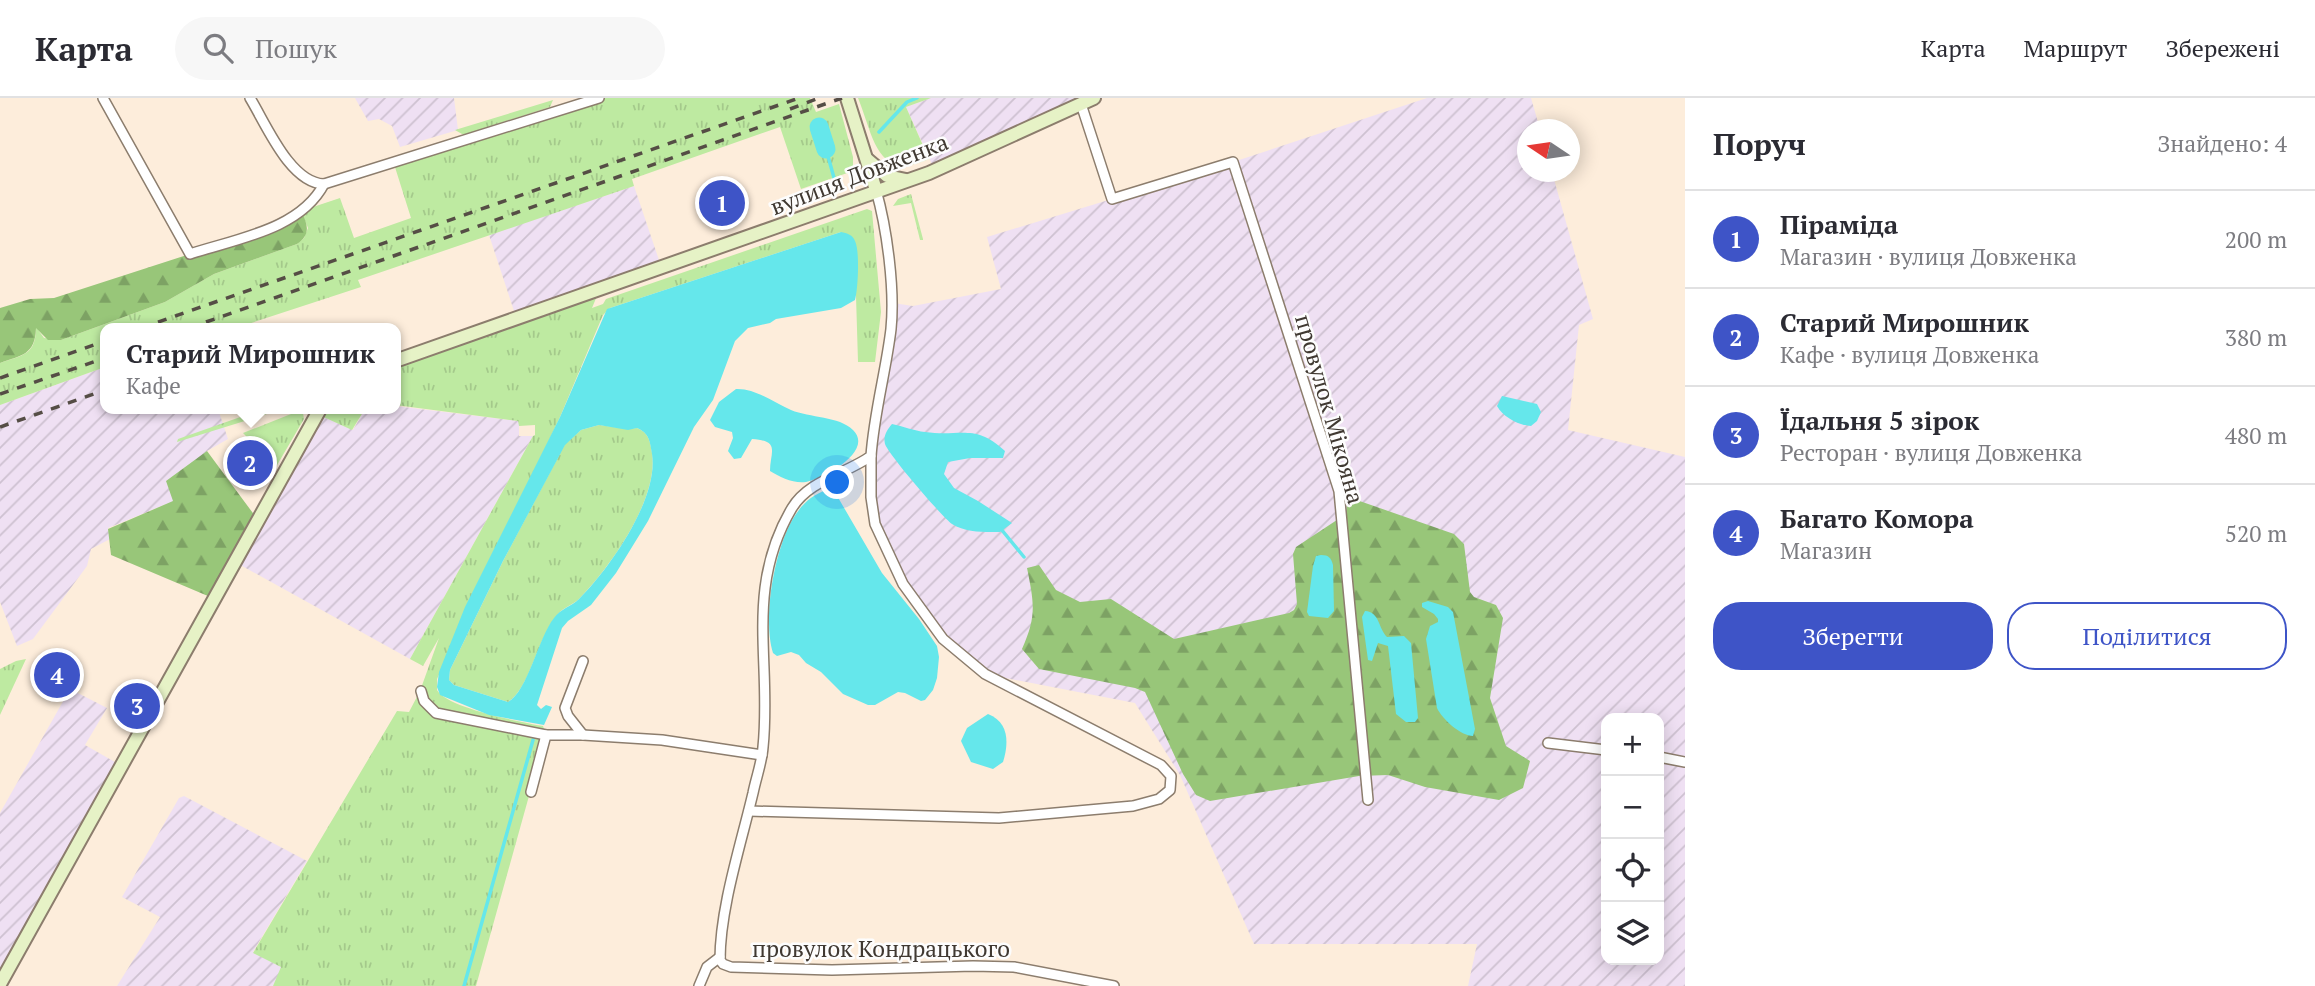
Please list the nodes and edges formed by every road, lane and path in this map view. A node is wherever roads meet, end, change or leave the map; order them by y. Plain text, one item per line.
1 (103, 98) edge
2 (250, 98) edge
3 (599, 98) edge
4 (847, 98) edge
5 (1094, 98) edge
6 (1081, 104) junction
7 (866, 157) junction
8 (910, 180) junction
9 (324, 184) junction
10 (876, 190) junction
11 (855, 200) junction
12 (401, 359) edge
13 (317, 414) edge
14 (871, 456) junction
15 (583, 661) dead end
16 (421, 691) dead end
17 (583, 734) junction
18 (546, 735) junction
19 (1548, 743) dead end
20 (1601, 749) edge
21 (762, 755) junction
22 (1664, 758) edge
23 (1685, 762) edge
24 (531, 792) dead end
25 (1368, 800) dead end
26 (749, 811) junction
27 (720, 957) junction
28 (0, 985) edge
29 (699, 986) edge
30 (1114, 986) edge

1 - 9 street
2 - 9 street
3 - 9 street
4 - 7 main road
5 - 6 main road, вулиця Довженка
6 - 8 main road, вулиця Довженка
6 - 25 street, провулок Мікояна
7 - 8 main road
7 - 10 main road
7 - 11 main road
8 - 10 main road, вулиця Довженка
10 - 11 main road, вулиця Довженка
10 - 14 street
11 - 12 main road, вулиця Довженка
13 - 28 main road
14 - 21 street, провулок Кондрацького
14 - 26 street
15 - 17 street
16 - 18 street
17 - 18 street
17 - 21 street
18 - 24 street
19 - 20 street
21 - 26 street, провулок Кондрацького
22 - 23 street
26 - 27 street, провулок Кондрацького
27 - 29 street
27 - 30 street, провулок Кондрацького

